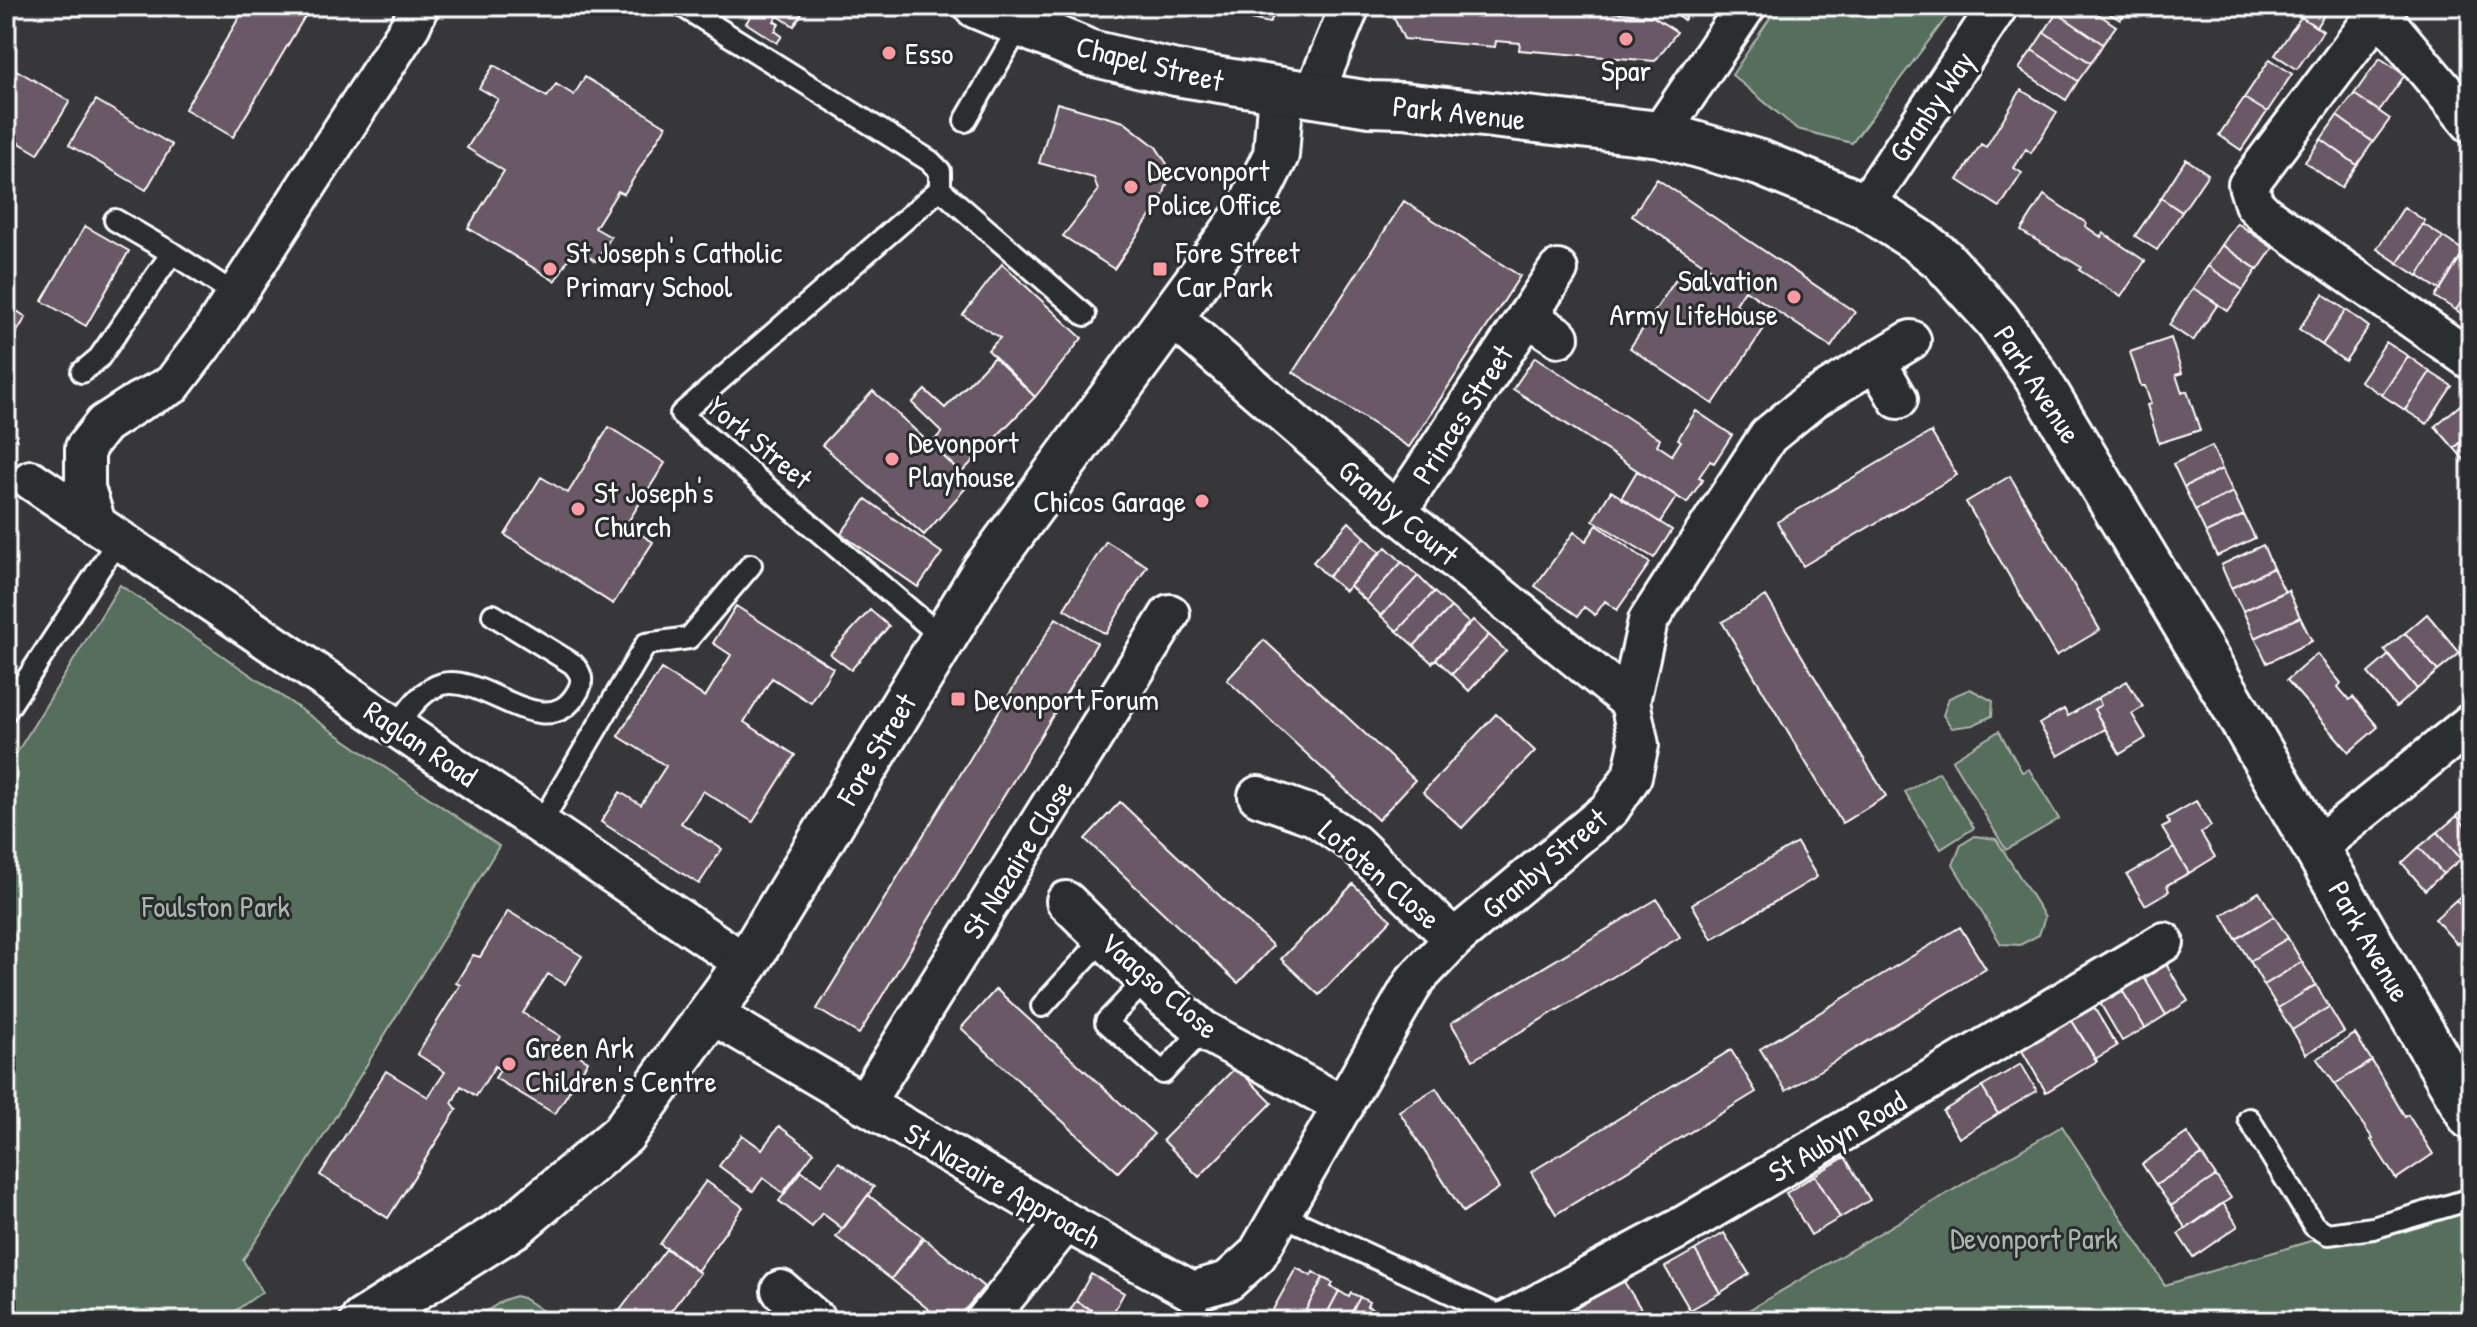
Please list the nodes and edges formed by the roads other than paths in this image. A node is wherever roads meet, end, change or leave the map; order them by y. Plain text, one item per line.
1 (419, 6) edge
2 (682, 6) edge
3 (977, 6) edge
4 (1350, 6) edge
5 (1746, 6) edge
6 (1998, 6) edge
7 (2375, 10) edge
8 (1021, 24) junction
9 (1298, 92) junction
10 (965, 121) dead end
11 (2471, 123) edge
12 (1660, 134) junction
13 (940, 189) junction
14 (1865, 206) junction
15 (115, 220) dead end
16 (172, 253) junction
17 (1558, 270) dead end
18 (236, 295) junction
19 (1085, 315) dead end
20 (1527, 316) junction
21 (1172, 317) junction
22 (1559, 337) dead end
23 (1911, 340) dead end
24 (2471, 360) edge
25 (1876, 361) junction
26 (82, 372) dead end
27 (1898, 399) dead end
28 (31, 480) dead end
29 (1397, 512) junction
30 (108, 531) junction
31 (751, 565) dead end
32 (1170, 614) dead end
33 (493, 615) dead end
34 (943, 638) junction
35 (1630, 702) junction
36 (6, 711) edge
37 (2471, 723) edge
38 (397, 726) junction
39 (1258, 796) dead end
40 (541, 823) junction
41 (2316, 848) junction
42 (1066, 901) dead end
43 (1104, 938) junction
44 (1454, 939) junction
45 (2164, 942) dead end
46 (746, 964) junction
47 (1146, 980) junction
48 (1042, 1006) dead end
49 (710, 1013) junction
50 (1203, 1030) junction
51 (864, 1104) junction
52 (1344, 1106) junction
53 (2471, 1117) edge
54 (2249, 1119) dead end
55 (2471, 1199) edge
56 (1282, 1215) junction
57 (1066, 1222) junction
58 (781, 1290) dead end
59 (1196, 1306) edge
60 (1507, 1320) edge
61 (363, 1321) edge
62 (817, 1321) edge
63 (985, 1321) edge

1 - 18 street
2 - 13 lane
3 - 8 main road, Chapel Street
4 - 9 street, Fore Street
5 - 12 street
6 - 14 street, Granby Way
7 - 11 street
7 - 24 street
8 - 9 main road, Chapel Street
8 - 10 lane
9 - 12 main road, Park Avenue
9 - 21 main road, Fore Street
12 - 14 main road, Park Avenue
13 - 19 lane
13 - 34 lane, York Street
14 - 41 main road, Park Avenue
15 - 16 lane
16 - 18 lane
16 - 26 lane
17 - 20 street, Princes Street
18 - 30 street
20 - 22 street, Princes Street
20 - 29 street, Princes Street
21 - 29 street, Granby Court
21 - 34 main road, Fore Street
23 - 25 street, Granby Street
25 - 27 street
25 - 35 street, Granby Street
28 - 30 street, Raglan Road
29 - 35 street, Granby Court
30 - 36 lane
30 - 38 street, Raglan Road
31 - 40 lane
32 - 51 street, St Nazaire Close
33 - 38 lane
34 - 46 main road, Fore Street
35 - 44 street, Granby Street
37 - 41 street
38 - 40 street, Raglan Road
39 - 44 street, Lofoten Close
40 - 46 street, Raglan Road
41 - 53 main road, Park Avenue
42 - 43 street, Vaagso Close
43 - 47 street, Vaagso Close
43 - 48 lane
44 - 52 street, Granby Street
45 - 60 street, St Aubyn Road
46 - 49 main road, Fore Street
47 - 50 street, Vaagso Close
47 - 50 lane
49 - 51 street, St Nazaire Approach
49 - 61 main road, Fore Street
50 - 52 street, Vaagso Close
51 - 57 street, St Nazaire Approach
52 - 56 street, Granby Street
54 - 55 lane
56 - 59 street, St Nazaire Approach
56 - 60 lane
57 - 59 street, St Nazaire Approach
57 - 63 street
58 - 62 street

